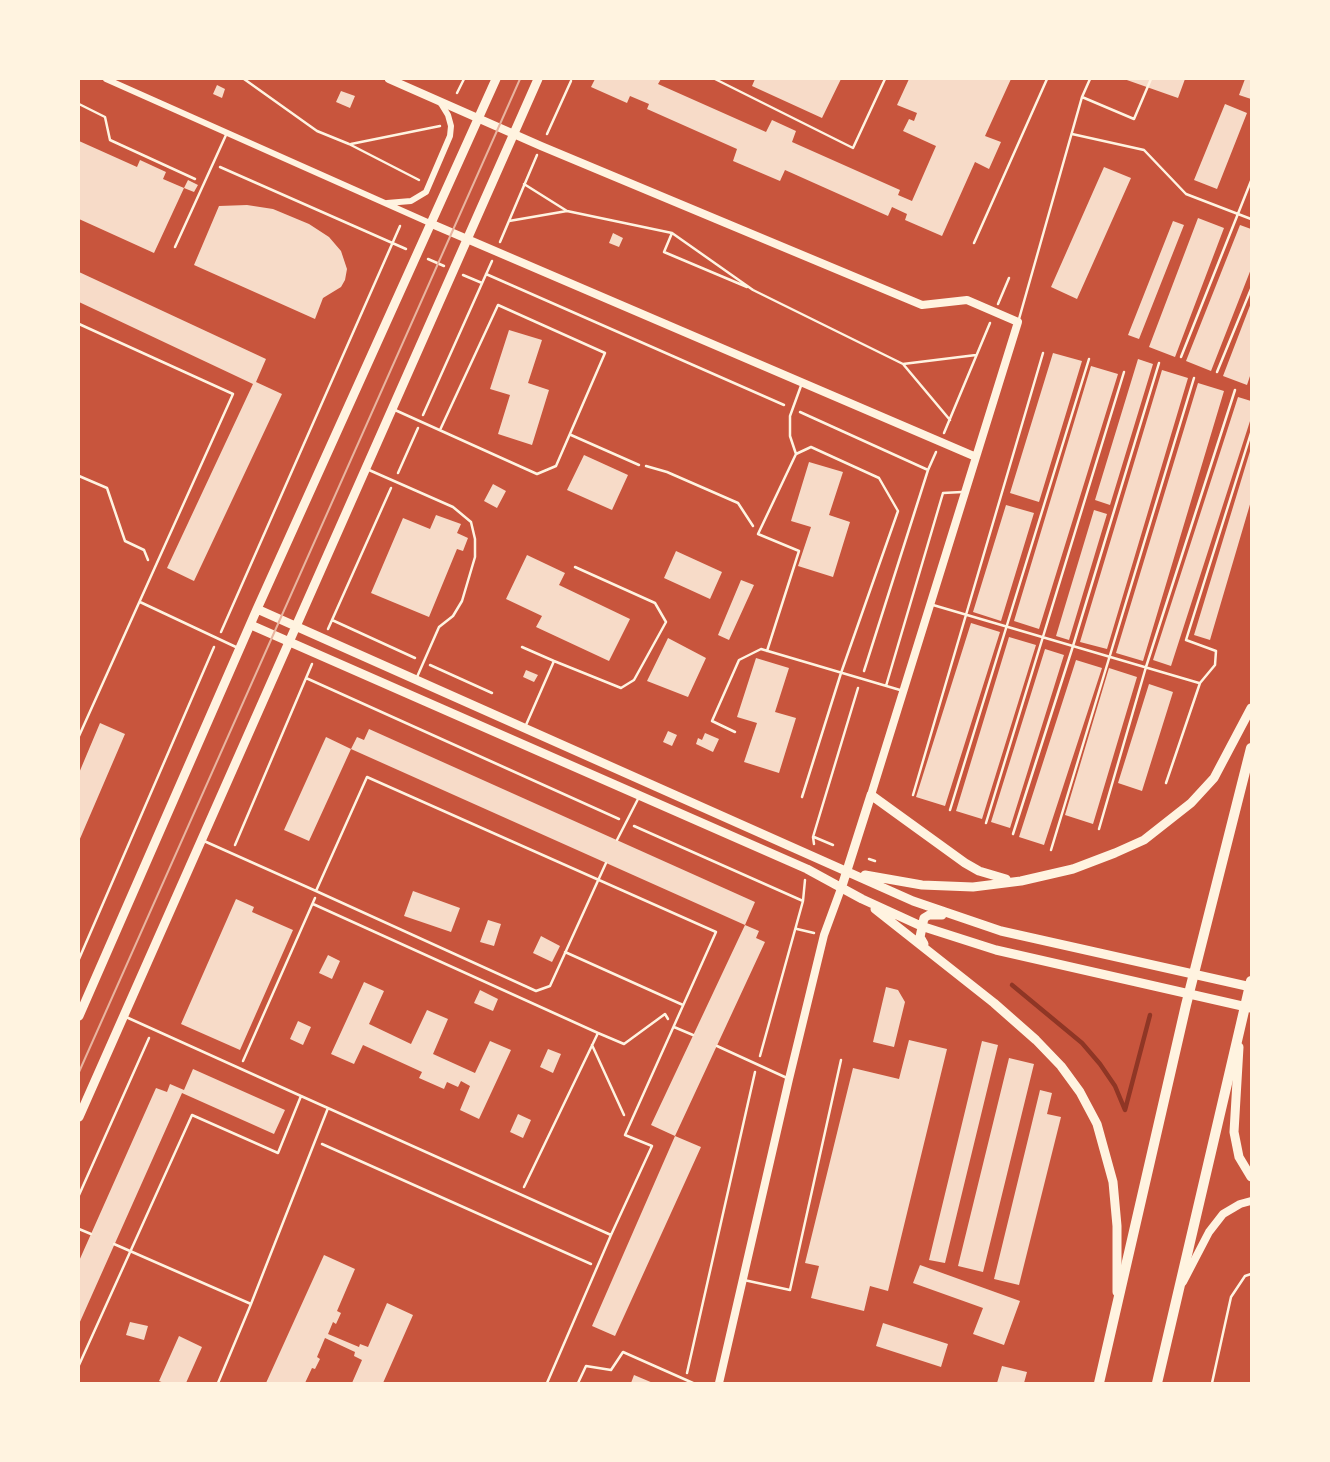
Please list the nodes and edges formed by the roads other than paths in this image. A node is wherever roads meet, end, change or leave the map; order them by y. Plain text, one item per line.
1 (106, 79) edge
2 (389, 79) edge
3 (496, 79) edge
4 (538, 79) edge
5 (715, 79) edge
6 (884, 79) edge
7 (1047, 79) edge
8 (1090, 79) edge
9 (1150, 79) edge
10 (1082, 97) junction
11 (439, 101) junction
12 (479, 119) junction
13 (226, 133) junction
14 (514, 133) junction
15 (1072, 134) junction
16 (1251, 181) edge
17 (385, 204) junction
18 (1238, 214) junction
19 (1251, 219) edge
20 (432, 224) junction
21 (467, 240) junction
22 (974, 243) dead end
23 (175, 247) dead end
24 (1251, 289) edge
25 (1018, 322) junction
26 (79, 324) edge
27 (1044, 353) dead end
28 (1181, 357) dead end
29 (1089, 359) dead end
30 (1159, 363) dead end
31 (1124, 372) dead end
32 (1217, 372) dead end
33 (1194, 378) dead end
34 (802, 383) junction
35 (1235, 390) dead end
36 (392, 408) junction
37 (440, 430) junction
38 (1251, 433) edge
39 (571, 435) junction
40 (796, 454) junction
41 (976, 457) junction
42 (639, 465) road end
43 (365, 468) junction
44 (965, 492) junction
45 (575, 567) dead end
46 (140, 602) junction
47 (930, 604) junction
48 (257, 610) junction
49 (966, 615) junction
50 (251, 625) junction
51 (295, 626) junction
52 (1006, 627) junction
53 (1043, 637) junction
54 (288, 642) junction
55 (1073, 646) junction
56 (522, 647) dead end
57 (240, 649) junction
58 (766, 651) junction
59 (1108, 656) junction
60 (554, 661) junction
61 (1146, 667) junction
62 (841, 673) junction
63 (416, 680) junction
64 (1200, 683) junction
65 (886, 686) junction
66 (903, 691) junction
67 (1251, 708) edge
68 (525, 728) junction
69 (735, 732) dead end
70 (79, 736) edge
71 (1251, 748) edge
72 (1166, 783) dead end
73 (871, 795) junction
74 (913, 795) dead end
75 (639, 797) junction
76 (802, 797) dead end
77 (950, 810) dead end
78 (986, 823) dead end
79 (1099, 829) dead end
80 (1013, 834) dead end
81 (201, 839) junction
82 (617, 840) dead end
83 (1051, 850) dead end
84 (606, 863) dead end
85 (847, 871) junction
86 (599, 880) junction
87 (1021, 881) junction
88 (842, 886) junction
89 (316, 891) junction
90 (862, 899) junction
91 (954, 917) junction
92 (921, 926) junction
93 (927, 948) junction
94 (565, 952) junction
95 (1251, 981) edge
96 (1251, 987) edge
97 (683, 1005) junction
98 (1251, 1008) edge
99 (79, 1016) edge
100 (123, 1016) junction
101 (1242, 1018) junction
102 (674, 1027) junction
103 (693, 1035) dead end
104 (717, 1046) dead end
105 (841, 1060) dead end
106 (789, 1079) junction
107 (301, 1096) junction
108 (328, 1108) junction
109 (79, 1117) edge
110 (1251, 1177) edge
111 (1251, 1201) edge
112 (79, 1229) edge
113 (90, 1234) dead end
114 (611, 1235) junction
115 (114, 1244) dead end
116 (130, 1251) junction
117 (744, 1280) junction
118 (1180, 1288) junction
119 (251, 1304) junction
120 (1117, 1304) junction
121 (79, 1365) edge
122 (1100, 1378) edge
123 (218, 1383) edge
124 (547, 1383) edge
125 (578, 1383) edge
126 (693, 1383) edge
127 (719, 1383) edge
128 (1157, 1383) edge

1 - 13 street
2 - 11 street
3 - 12 main road
4 - 14 main road
5 - 6 lane
7 - 22 lane
8 - 10 lane
9 - 10 lane
10 - 15 lane
11 - 12 street
11 - 17 street
12 - 14 street
12 - 20 main road
13 - 17 street
13 - 23 lane
14 - 21 main road
14 - 25 street
15 - 18 lane
15 - 25 lane
16 - 18 lane
17 - 20 street
18 - 19 lane
18 - 28 lane
20 - 21 street
20 - 48 main road
21 - 34 street
21 - 36 main road
24 - 32 lane
25 - 41 street
26 - 46 lane
27 - 49 lane
29 - 52 lane
30 - 55 lane
31 - 53 lane
33 - 59 lane
34 - 40 lane
34 - 41 street
35 - 61 lane
36 - 37 lane
36 - 43 main road
37 - 39 lane
37 - 39 lane
38 - 64 lane
39 - 42 lane
40 - 58 lane
40 - 62 lane
41 - 44 street
43 - 51 main road
43 - 63 lane
44 - 47 street
44 - 65 lane
45 - 60 lane
46 - 57 lane
46 - 70 lane
47 - 49 lane
47 - 66 street
48 - 50 main road
48 - 51 main road
49 - 52 lane
49 - 74 lane
50 - 54 main road
50 - 57 main road
51 - 54 main road
51 - 63 main road
52 - 53 lane
52 - 77 lane
53 - 55 lane
53 - 78 lane
54 - 75 main road
54 - 81 main road
55 - 59 lane
55 - 80 lane
56 - 60 lane
57 - 99 main road
58 - 62 lane
58 - 69 lane
59 - 61 lane
59 - 83 lane
60 - 68 lane
61 - 64 lane
61 - 79 lane
62 - 65 lane
62 - 76 lane
63 - 68 main road
64 - 72 lane
65 - 66 lane
66 - 73 street
67 - 87 main road
68 - 85 main road
71 - 120 highway
73 - 85 main road
73 - 87 main road
75 - 82 lane
75 - 88 main road
81 - 89 lane
81 - 100 main road
84 - 86 lane
85 - 87 main road
85 - 88 main road
85 - 91 main road
86 - 89 lane
86 - 94 lane
86 - 97 lane
88 - 90 main road
88 - 106 street
89 - 94 lane
90 - 92 main road
90 - 93 main road
91 - 92 main road
91 - 96 main road
92 - 93 main road
92 - 98 main road
93 - 120 main road
94 - 97 lane
95 - 101 highway
97 - 102 lane
100 - 107 lane
100 - 109 main road
101 - 110 main road
101 - 118 highway
102 - 103 lane
102 - 114 lane
104 - 106 lane
105 - 117 lane
106 - 117 street
107 - 108 lane
107 - 116 lane
108 - 114 lane
108 - 119 lane
111 - 118 street
112 - 113 lane
114 - 124 lane
115 - 116 lane
116 - 119 lane
116 - 121 lane
117 - 127 street
118 - 128 highway
119 - 123 lane
120 - 122 highway
125 - 126 lane

